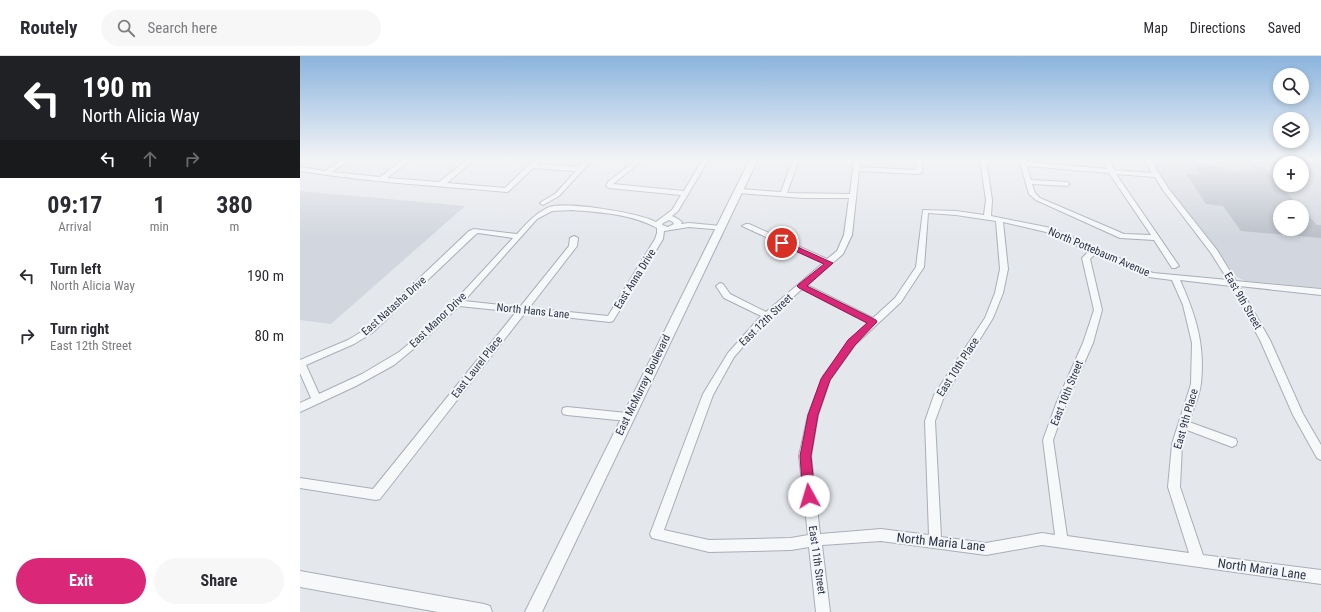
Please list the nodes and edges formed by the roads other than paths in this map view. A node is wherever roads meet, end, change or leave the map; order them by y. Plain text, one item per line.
1 (451, 185) edge
2 (512, 185) edge
3 (566, 185) edge
4 (609, 185) edge
5 (691, 185) edge
6 (742, 185) edge
7 (787, 185) edge
8 (853, 185) edge
9 (987, 185) edge
10 (1029, 185) edge
11 (1121, 185) edge
12 (1161, 185) edge
13 (739, 191) junction
14 (686, 193) junction
15 (557, 195) junction
16 (783, 195) junction
17 (852, 196) junction
18 (554, 203) junction
19 (540, 206) junction
20 (566, 207) junction
21 (549, 210) junction
22 (675, 210) junction
23 (925, 211) joint
24 (535, 218) junction
25 (987, 218) junction
26 (999, 219) junction
27 (676, 220) junction
28 (662, 223) junction
29 (689, 225) junction
30 (746, 226) dead end
31 (672, 228) junction
32 (721, 228) junction
33 (518, 236) junction
34 (574, 238) dead end
35 (1156, 238) junction
36 (659, 239) junction
37 (1095, 250) junction
38 (829, 263) junction
39 (1175, 266) dead end
40 (1175, 278) junction
41 (1234, 284) junction
42 (720, 286) dead end
43 (802, 286) junction
44 (1321, 292) edge
45 (456, 303) junction
46 (522, 310) junction
47 (768, 316) junction
48 (610, 319) joint
49 (873, 322) junction
50 (300, 364) edge
51 (317, 400) junction
52 (300, 408) edge
53 (567, 411) dead end
54 (627, 417) junction
55 (1184, 424) junction
56 (1232, 442) dead end
57 (1321, 455) edge
58 (300, 483) edge
59 (656, 534) joint
60 (814, 540) junction
61 (935, 542) junction
62 (1062, 542) junction
63 (1198, 560) junction
64 (1321, 577) edge
65 (300, 579) edge
66 (484, 612) edge
67 (533, 612) edge
68 (823, 612) edge

1 - 2 street
3 - 15 street
4 - 14 street
5 - 14 street
6 - 13 street, East McMurray Boulevard
7 - 16 street
8 - 17 street, East 12th Street
9 - 25 street
10 - 35 street
11 - 35 street
12 - 41 street, East 9th Street
13 - 16 street
13 - 32 street, East McMurray Boulevard
14 - 22 street
15 - 18 street
15 - 19 street
16 - 17 street
17 - 38 street, East 12th Street
18 - 19 street
18 - 20 street
18 - 21 street
19 - 21 street
19 - 24 street, East Manor Drive
20 - 21 street
20 - 28 street
21 - 24 street, East Manor Drive
22 - 27 street
22 - 28 street
23 - 25 street, North Pottebaum Avenue
23 - 49 street, East 11th Street
24 - 33 street, East Manor Drive
25 - 26 street, North Pottebaum Avenue
26 - 37 street, North Pottebaum Avenue
26 - 61 street, East 10th Place
27 - 28 street
27 - 29 street
27 - 31 street, East Anna Drive
28 - 31 street
28 - 36 street, East Anna Drive
29 - 31 street
29 - 32 street
30 - 38 street
31 - 36 street, East Anna Drive
32 - 54 street, East McMurray Boulevard
33 - 45 street, East Manor Drive
33 - 50 street, East Natasha Drive
34 - 46 street, East Laurel Place
35 - 39 street
36 - 48 street, East Anna Drive
37 - 40 street, North Pottebaum Avenue
37 - 62 street, East 10th Street
38 - 43 street, East 12th Street
40 - 41 street, North Pottebaum Avenue
40 - 55 street, East 9th Place
41 - 44 street, North Pottebaum Avenue
41 - 57 street, East 9th Street
42 - 47 street
43 - 47 street, East 12th Street
43 - 49 street
45 - 46 street, North Hans Lane
45 - 51 street, East Manor Drive
46 - 48 street, North Hans Lane
46 - 58 street, East Laurel Place
47 - 59 street, East 12th Street
49 - 60 street, East 11th Street
50 - 51 street
51 - 52 street, East Manor Drive
53 - 54 street
54 - 67 street, East McMurray Boulevard
55 - 56 street
55 - 63 street, East 9th Place
59 - 60 street, North Maria Lane
60 - 61 street, North Maria Lane
60 - 68 street, East 11th Street
61 - 62 street, North Maria Lane
62 - 63 street, North Maria Lane
63 - 64 street, North Maria Lane
65 - 66 street

